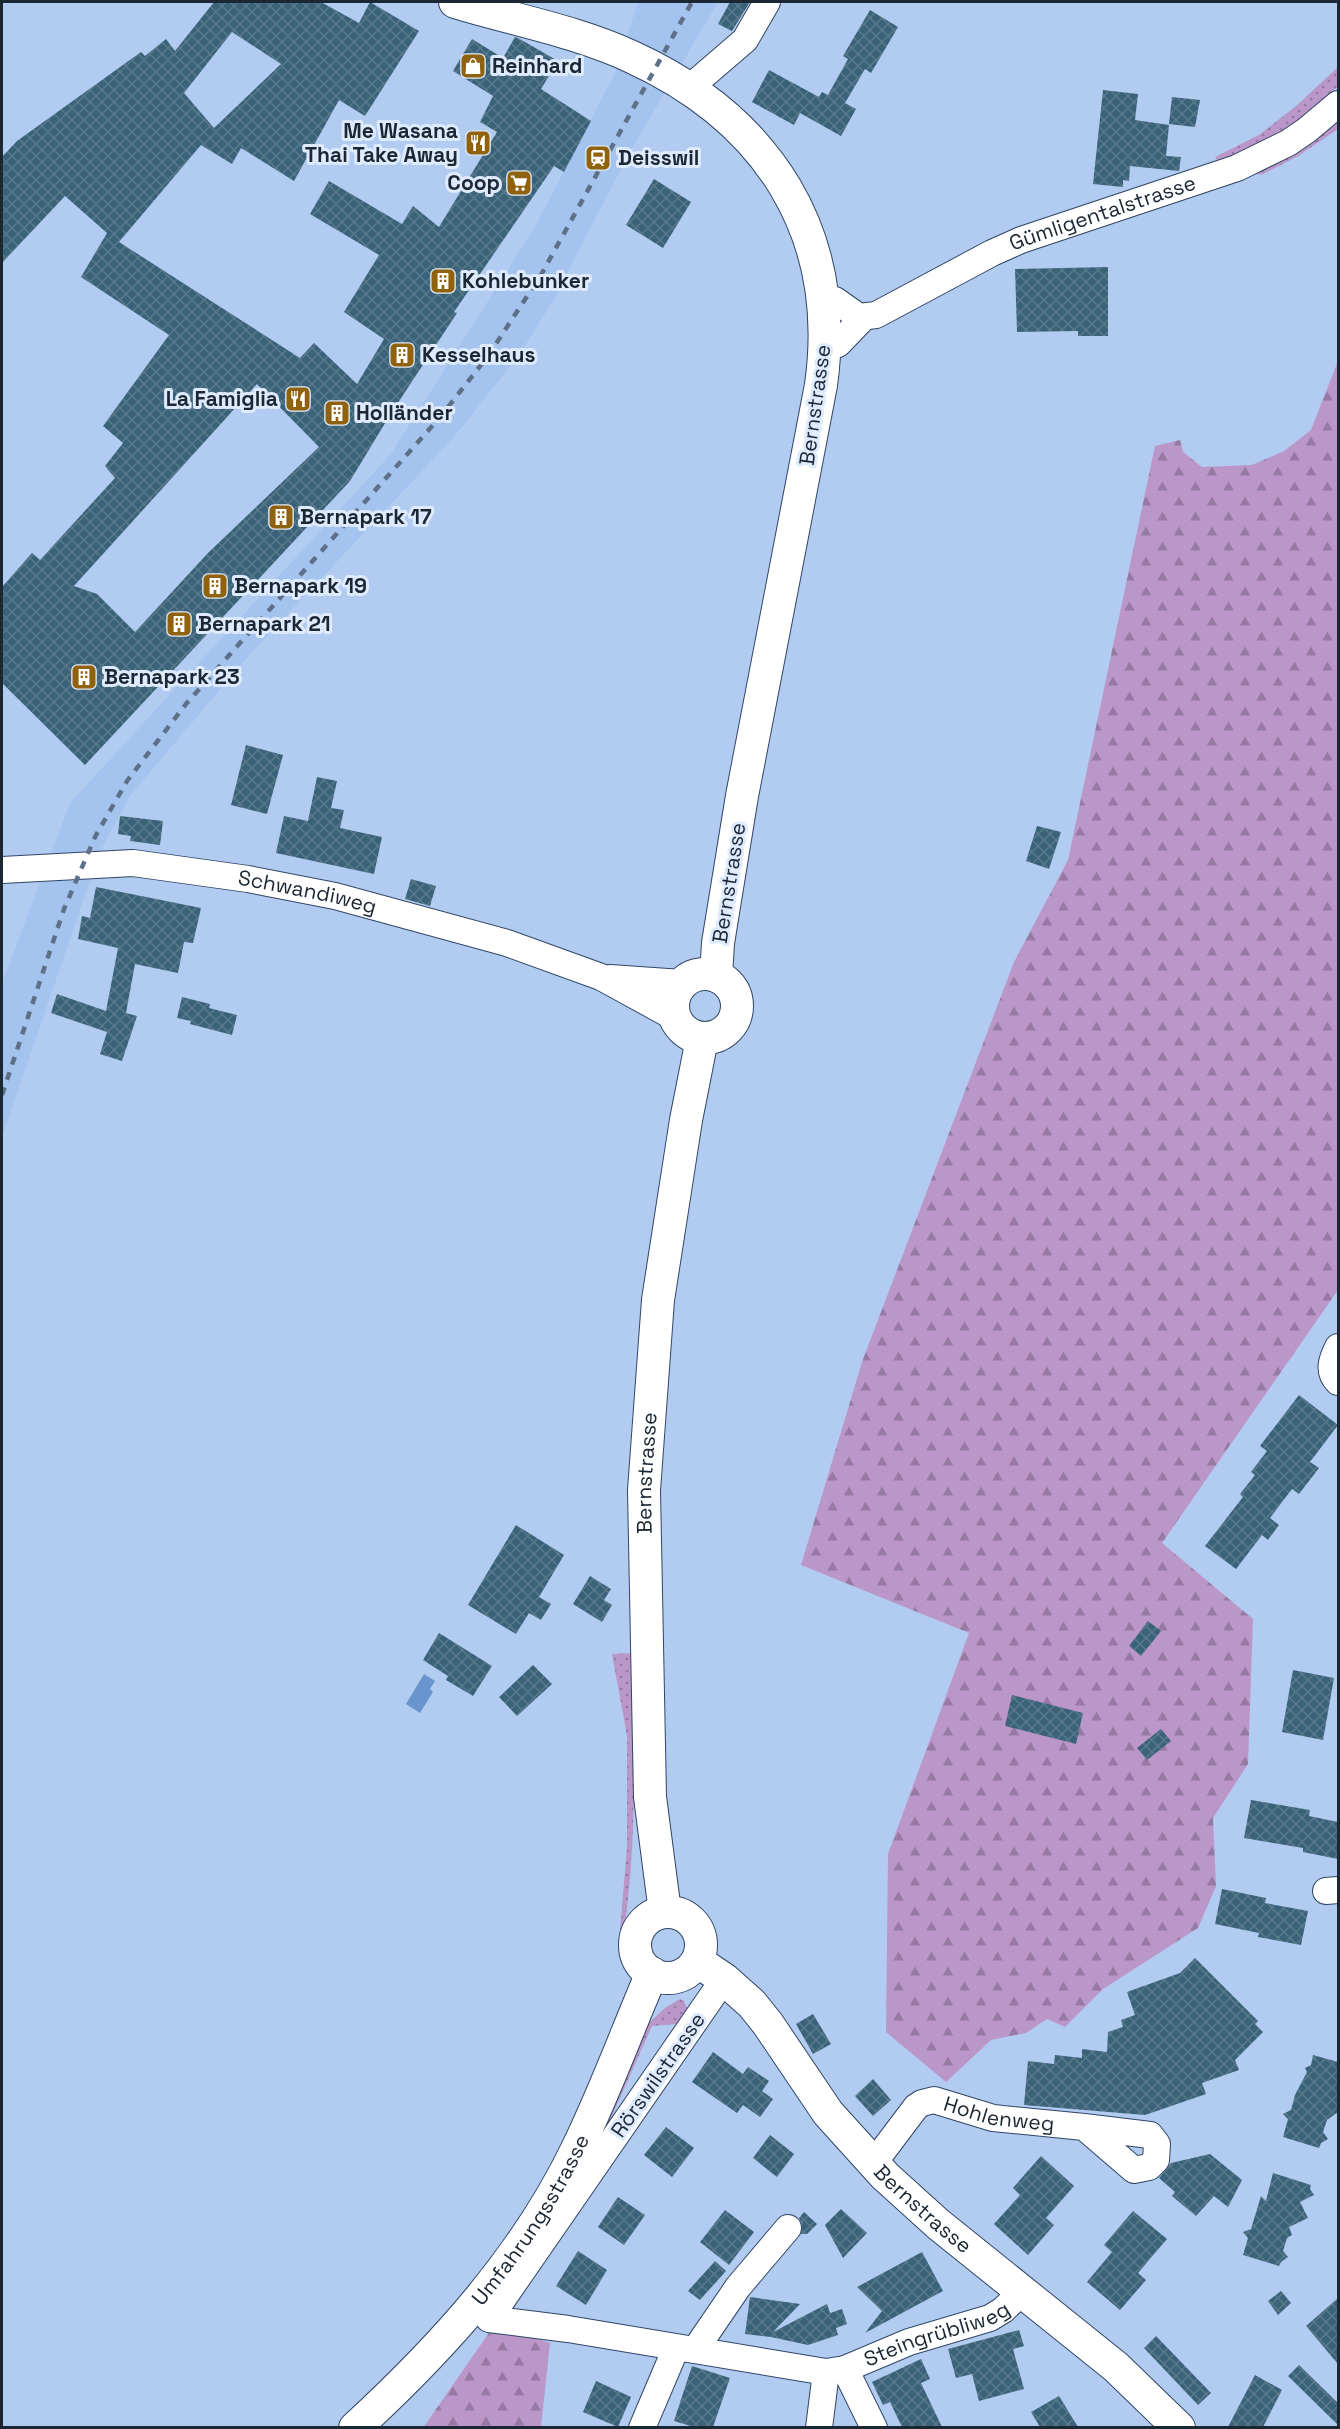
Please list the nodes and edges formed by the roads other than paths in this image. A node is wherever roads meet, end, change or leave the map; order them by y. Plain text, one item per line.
1 (455, 2) edge
2 (766, 2) edge
3 (688, 89) junction
4 (1338, 104) edge
5 (822, 298) junction
6 (864, 317) junction
7 (825, 348) junction
8 (2, 870) edge
9 (716, 976) junction
10 (601, 977) junction
11 (682, 983) junction
12 (674, 1017) junction
13 (702, 1039) junction
14 (1338, 1347) edge
15 (1338, 1382) edge
16 (665, 1912) junction
17 (697, 1961) junction
18 (652, 1973) junction
19 (724, 1979) junction
20 (1084, 2127) dead end
21 (873, 2164) junction
22 (788, 2228) dead end
23 (1023, 2291) junction
24 (686, 2349) junction
25 (836, 2370) junction
26 (355, 2427) edge
27 (642, 2427) edge
28 (819, 2427) edge
29 (874, 2427) edge
30 (1179, 2427) edge

1 - 3 main road, Bernstrasse
2 - 3 street
3 - 5 main road, Bernstrasse
4 - 6 street, Gümligentalstrasse
5 - 6 street
5 - 7 main road, Bernstrasse
6 - 7 street, Gümligentalstrasse
7 - 9 main road, Bernstrasse
8 - 10 street, Schwandiweg
9 - 11 main road
9 - 13 main road
10 - 11 street, Schwandiweg
10 - 12 street, Schwandiweg
11 - 12 main road
12 - 13 main road
13 - 16 main road, Bernstrasse
14 - 15 street
16 - 17 main road
16 - 18 main road
17 - 18 main road
17 - 19 main road, Bernstrasse
18 - 26 main road, Umfahrungsstrasse
19 - 21 main road, Bernstrasse
19 - 24 street, Rörswilstrasse
20 - 21 street, Hohlenweg
21 - 23 main road, Bernstrasse
22 - 24 street
23 - 25 street, Steingrübliweg
23 - 30 main road, Bernstrasse
24 - 25 street
24 - 27 street
25 - 28 street
25 - 29 street, Steingrübliweg

